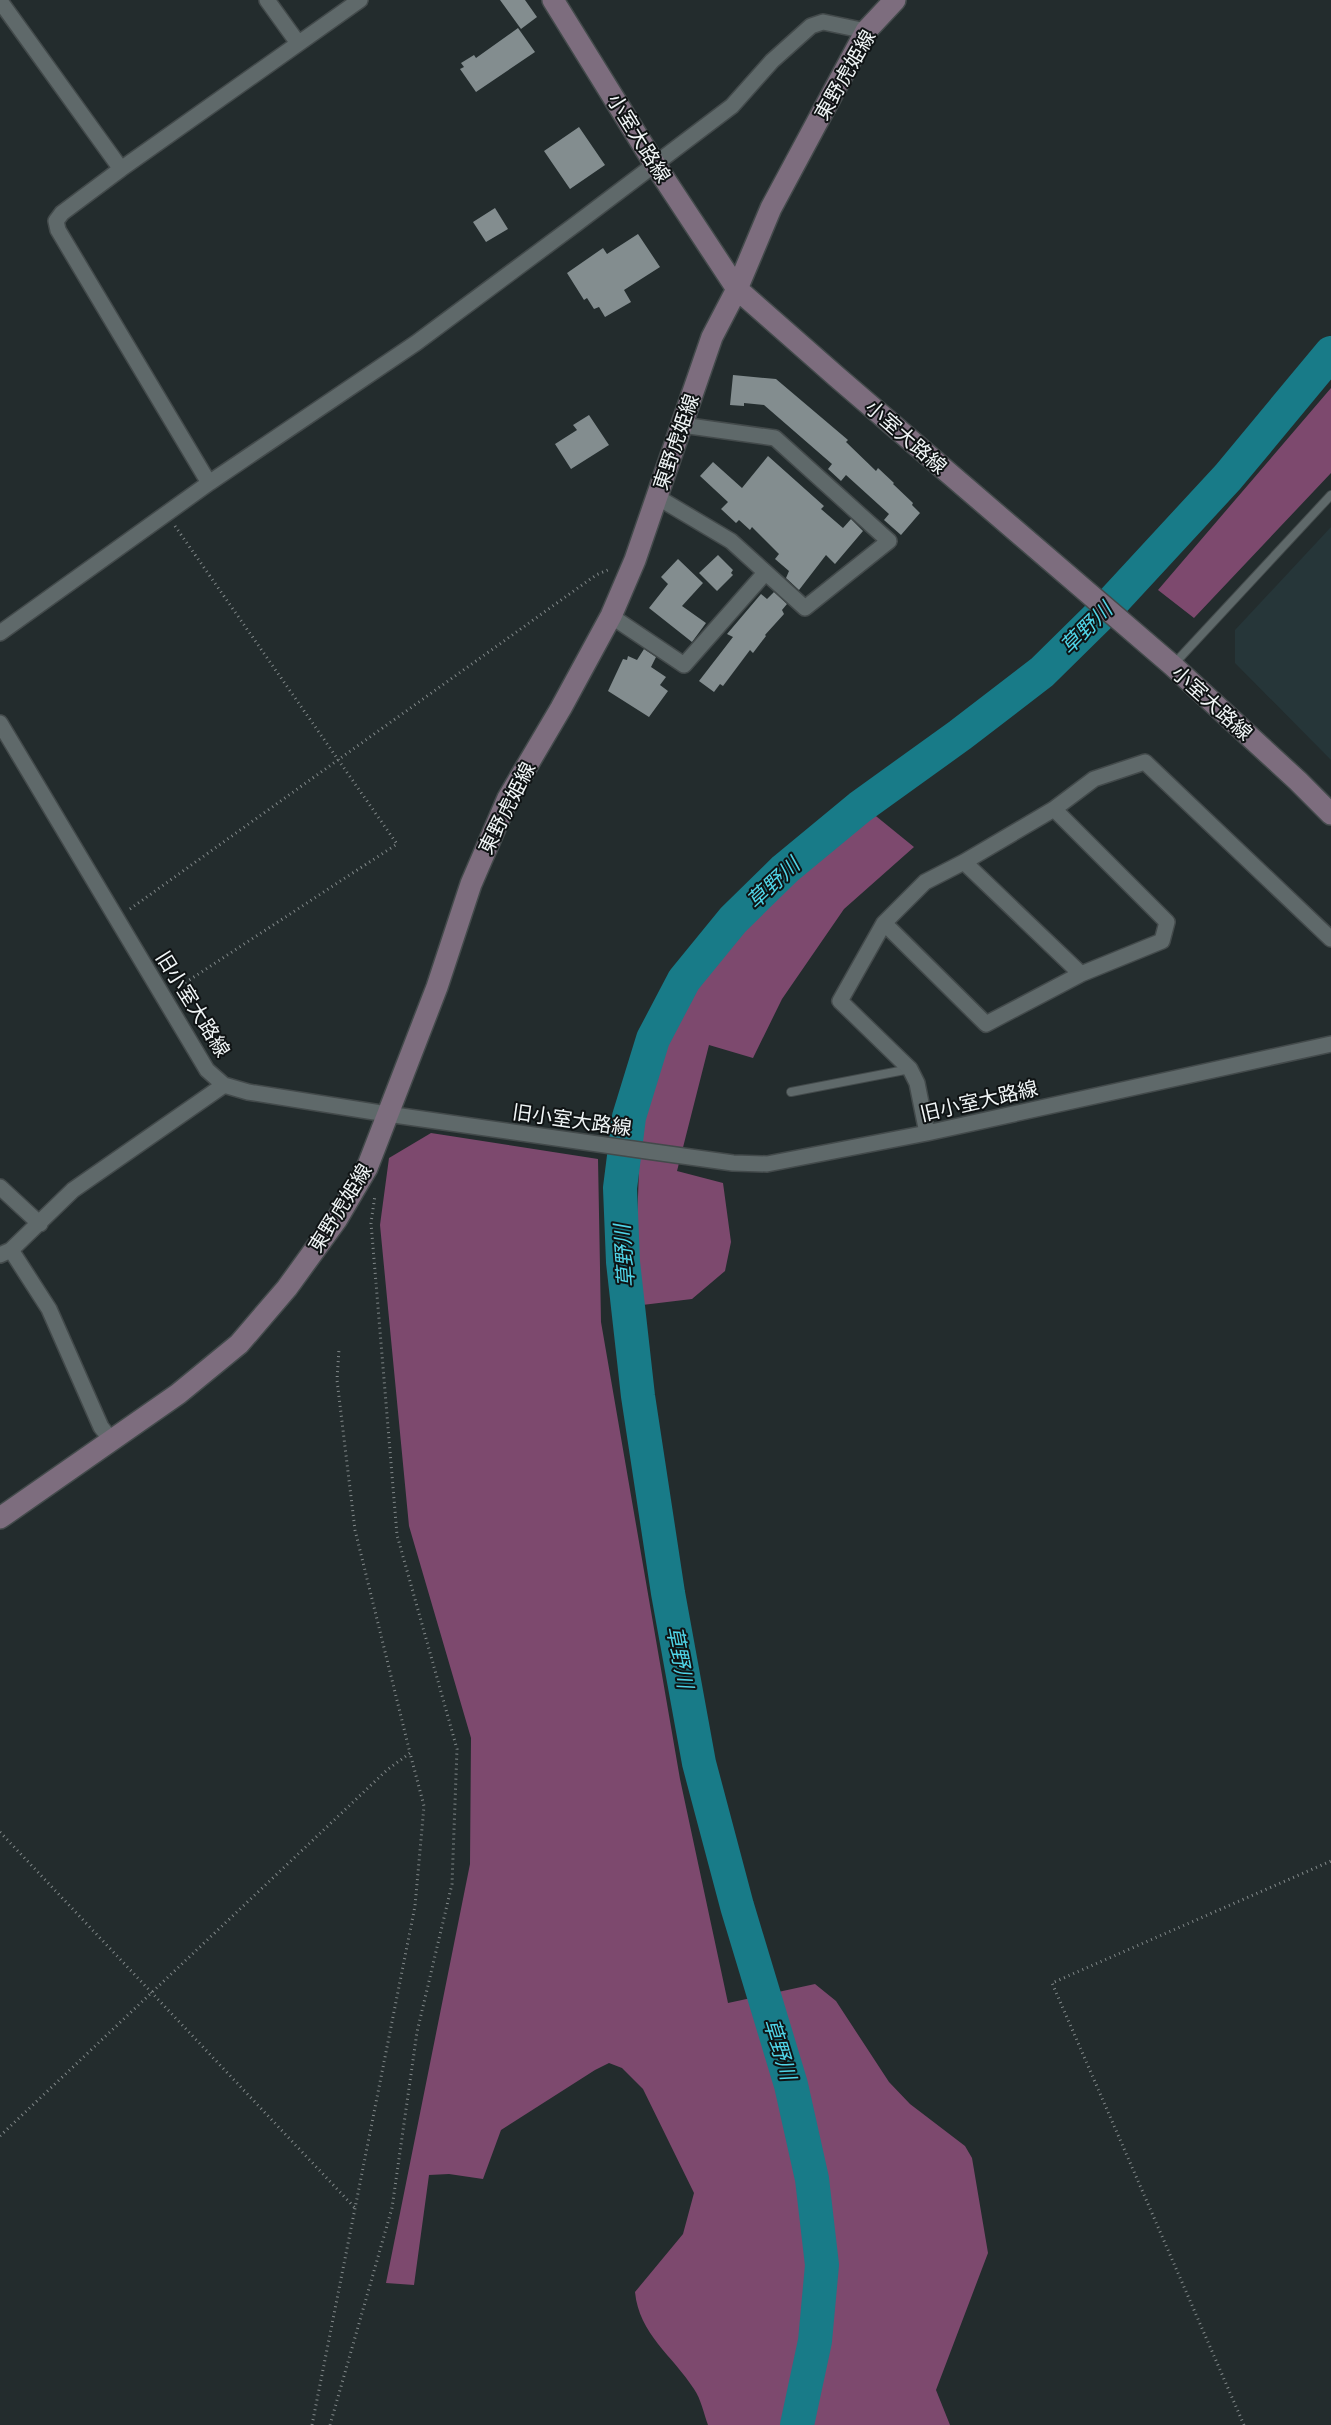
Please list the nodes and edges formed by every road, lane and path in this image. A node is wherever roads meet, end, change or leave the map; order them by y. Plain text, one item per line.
1 (267, 0) edge
2 (360, 0) edge
3 (553, 0) edge
4 (895, 0) edge
5 (0, 1) edge
6 (866, 31) junction
7 (298, 43) junction
8 (654, 162) junction
9 (121, 170) junction
10 (737, 289) junction
11 (682, 425) junction
12 (209, 483) junction
13 (1331, 495) edge
14 (657, 497) junction
15 (166, 514) junction
16 (635, 560) junction
17 (764, 572) junction
18 (612, 616) junction
19 (0, 633) edge
20 (1169, 663) junction
21 (0, 723) edge
22 (339, 758) junction
23 (1054, 809) junction
24 (1331, 814) edge
25 (964, 862) junction
26 (118, 919) junction
27 (884, 924) junction
28 (1331, 940) edge
29 (1082, 974) junction
30 (164, 996) junction
31 (1331, 1044) edge
32 (910, 1069) junction
33 (224, 1085) junction
34 (791, 1092) dead end
35 (387, 1114) junction
36 (927, 1133) junction
37 (377, 1185) dead end
38 (0, 1186) edge
39 (40, 1224) junction
40 (6, 1253) edge
41 (339, 1349) dead end
42 (112, 1441) junction
43 (0, 1518) edge
44 (410, 1753) junction
45 (0, 1832) edge
46 (1331, 1861) edge
47 (151, 1994) junction
48 (0, 2136) edge
49 (355, 2208) junction
50 (312, 2425) edge
51 (330, 2425) edge
52 (1244, 2425) edge

1 - 7 street
2 - 7 street
3 - 8 main road, 小室大路線
4 - 6 main road, 東野虎姫線
5 - 9 street
6 - 8 street
6 - 10 main road, 東野虎姫線
7 - 9 street
8 - 10 main road, 小室大路線
8 - 12 street
9 - 12 street
10 - 11 main road, 東野虎姫線
10 - 20 main road, 小室大路線
11 - 14 main road, 東野虎姫線
11 - 17 street
12 - 15 street
13 - 20 lane
14 - 16 main road, 東野虎姫線
14 - 17 street
15 - 19 street
15 - 22 path
16 - 18 main road, 東野虎姫線
16 - 22 path
17 - 18 street
18 - 35 main road, 東野虎姫線
20 - 24 main road, 小室大路線
21 - 26 street, 旧小室大路線
22 - 26 path
22 - 30 path
23 - 25 street
23 - 28 street
23 - 29 street
25 - 27 street
25 - 29 street
26 - 30 street, 旧小室大路線
27 - 29 street
27 - 32 street
30 - 33 street, 旧小室大路線
31 - 36 street, 旧小室大路線
32 - 34 lane
32 - 36 street
33 - 35 street, 旧小室大路線
33 - 39 street
35 - 36 street, 旧小室大路線
35 - 42 main road, 東野虎姫線
37 - 51 path
38 - 39 street
39 - 40 street
40 - 42 street
41 - 44 path
42 - 43 main road, 東野虎姫線
44 - 47 path
44 - 49 path
45 - 47 path
46 - 52 path
47 - 48 path
47 - 49 path
49 - 50 path

